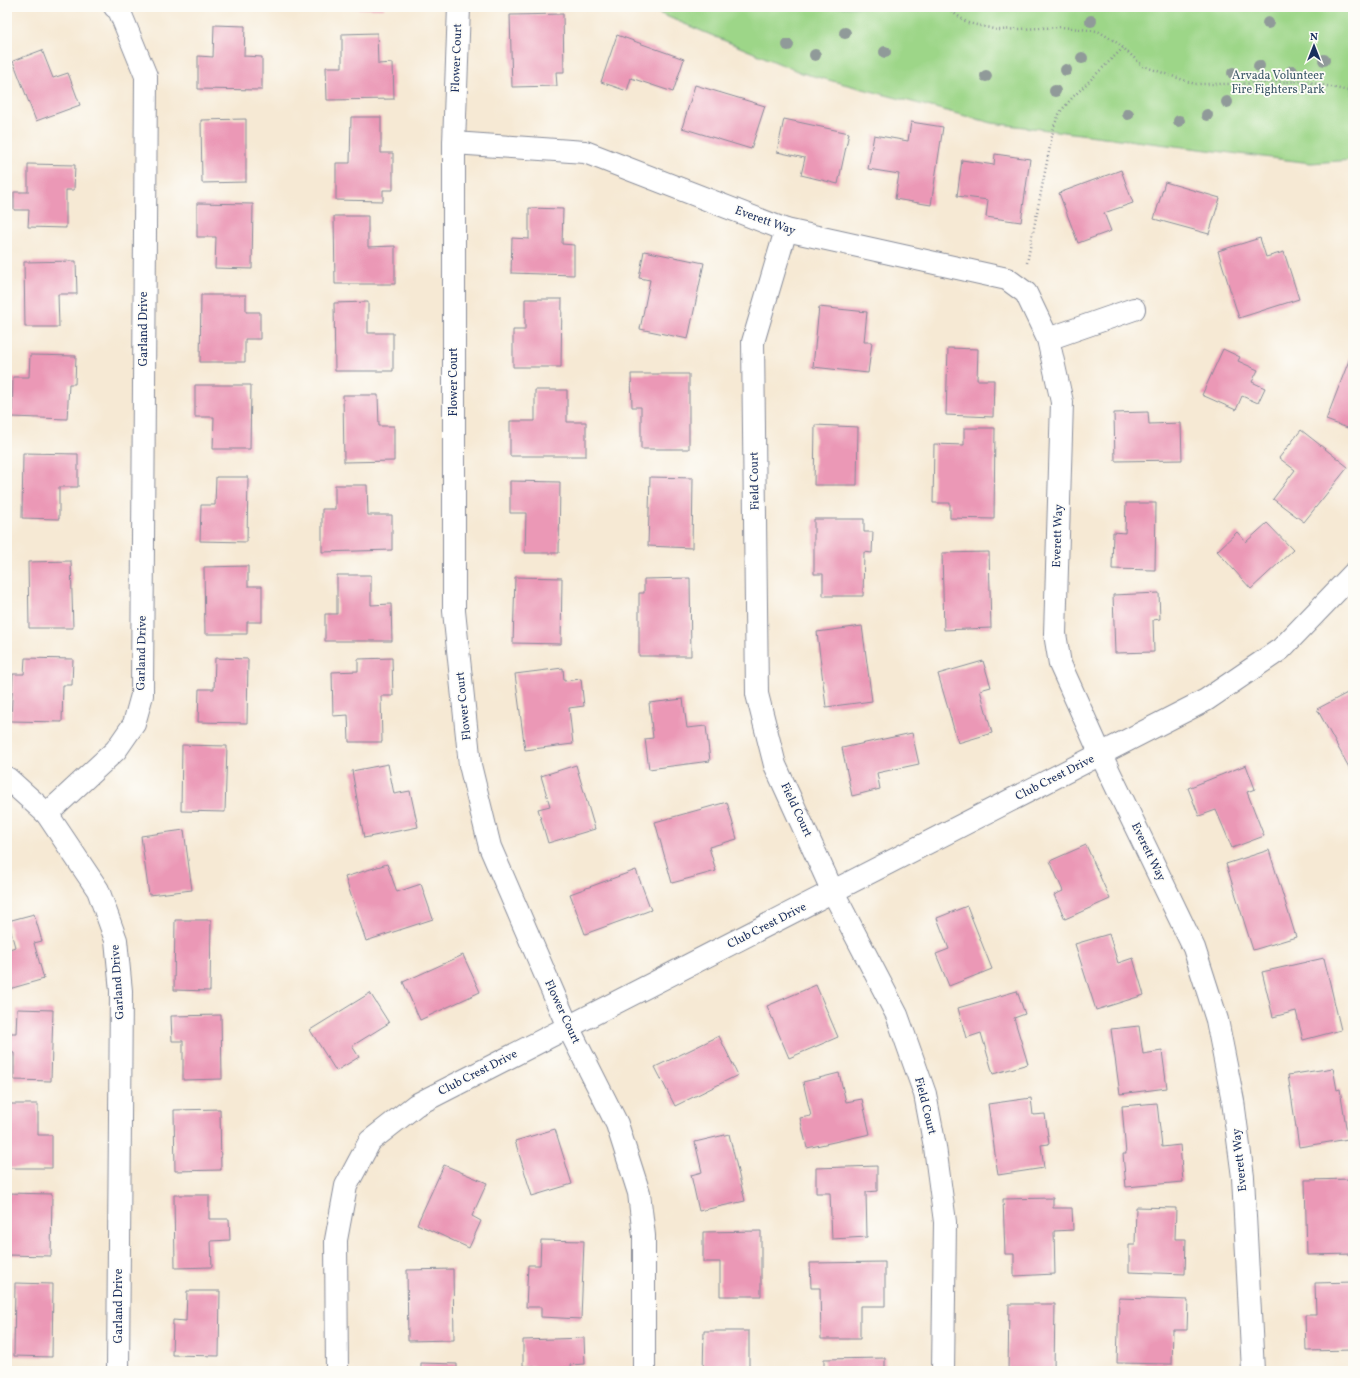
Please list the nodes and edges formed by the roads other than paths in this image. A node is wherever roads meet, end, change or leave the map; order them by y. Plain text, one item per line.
1 (459, 7) edge
2 (118, 8) edge
3 (454, 143) junction
4 (786, 230) junction
5 (1134, 309) dead end
6 (1048, 339) junction
7 (1349, 586) edge
8 (1101, 755) junction
9 (7, 778) edge
10 (47, 814) junction
11 (833, 892) junction
12 (568, 1027) junction
13 (118, 1371) edge
14 (337, 1371) edge
15 (644, 1371) edge
16 (943, 1371) edge
17 (1254, 1371) edge

1 - 3 street, Flower Court
2 - 10 street, Garland Drive
3 - 4 street, Everett Way
3 - 12 street, Flower Court
4 - 6 street, Everett Way
4 - 11 street, Field Court
5 - 6 street
6 - 8 street, Everett Way
7 - 8 street, Club Crest Drive
8 - 11 street, Club Crest Drive
8 - 17 street, Everett Way
9 - 10 street
10 - 13 street, Garland Drive
11 - 12 street, Club Crest Drive
11 - 16 street, Field Court
12 - 14 street, Club Crest Drive
12 - 15 street, Flower Court

